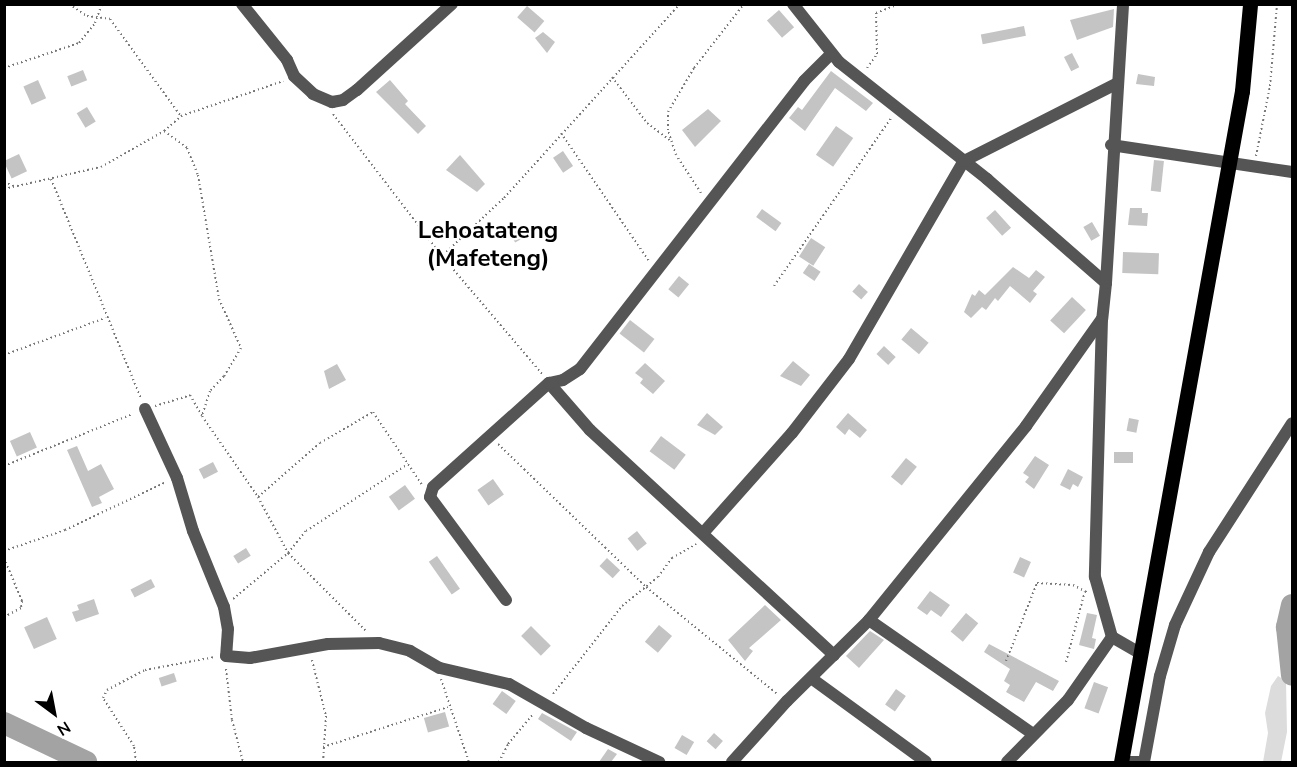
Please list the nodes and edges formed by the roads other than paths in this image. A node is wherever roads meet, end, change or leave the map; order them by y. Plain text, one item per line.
1 (242, 4) edge
2 (452, 4) edge
3 (793, 4) edge
4 (1123, 4) edge
5 (1250, 4) edge
6 (831, 54) junction
7 (1116, 84) junction
8 (1111, 145) junction
9 (964, 161) junction
10 (1228, 163) junction
11 (1293, 172) edge
12 (1106, 283) junction
13 (1102, 319) junction
14 (549, 383) junction
15 (145, 409) road end
16 (1293, 423) edge
17 (704, 532) junction
18 (506, 600) dead end
19 (869, 620) junction
20 (1113, 637) junction
21 (1140, 653) junction
22 (834, 655) junction
23 (811, 678) junction
24 (1033, 735) junction
25 (920, 761) edge
26 (659, 762) edge
27 (732, 762) edge
28 (1006, 762) edge
29 (1121, 762) edge

1 - 2 street
3 - 6 street
4 - 7 street
5 - 10 main road
6 - 9 street
6 - 14 street
7 - 8 street
7 - 9 street
8 - 10 street
8 - 12 street
9 - 12 street
9 - 17 street
10 - 11 street
10 - 21 main road
12 - 13 street
13 - 19 street
13 - 20 street
14 - 17 street
14 - 18 street
15 - 26 street
16 - 29 street
17 - 22 street
19 - 22 street
19 - 24 street
20 - 21 street
20 - 24 street
21 - 29 main road
22 - 23 street
23 - 25 street
23 - 27 street
24 - 28 street

